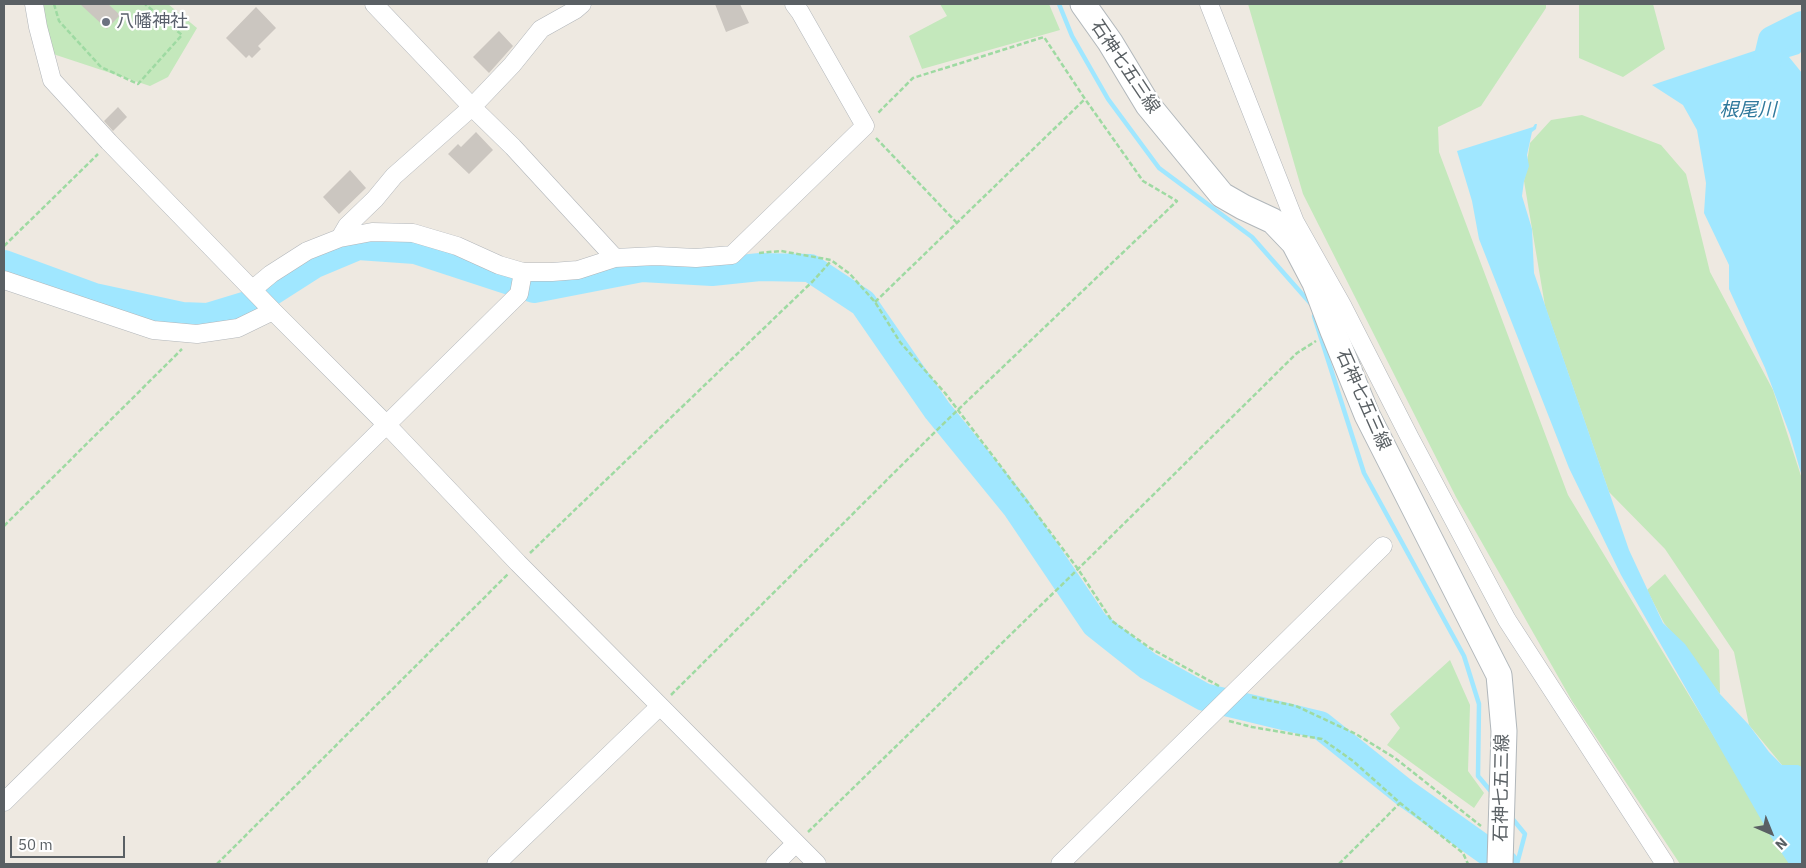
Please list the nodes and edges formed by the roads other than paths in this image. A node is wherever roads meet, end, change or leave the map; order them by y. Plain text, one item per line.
1 (34, 4) edge
2 (582, 4) edge
3 (794, 4) edge
4 (1082, 4) edge
5 (1209, 4) edge
6 (382, 6) edge
7 (472, 107) junction
8 (340, 238) junction
9 (615, 258) junction
10 (523, 274) junction
11 (4, 280) edge
12 (253, 289) junction
13 (273, 311) junction
14 (386, 424) junction
15 (1383, 546) dead end
16 (659, 707) junction
17 (4, 802) edge
18 (796, 843) junction
19 (1501, 853) edge
20 (496, 864) edge
21 (775, 864) edge
22 (817, 864) edge
23 (1060, 864) edge
24 (1664, 864) edge

1 - 12 street
2 - 7 street
3 - 9 street
4 - 19 main road, 石神七五三線
5 - 24 street
6 - 7 street
7 - 8 street
7 - 9 street
8 - 10 street
8 - 12 street
9 - 10 street
10 - 14 street
11 - 13 street
12 - 13 street
13 - 14 street
14 - 16 street
14 - 17 street
15 - 23 street
16 - 18 street
16 - 20 street
18 - 21 street
18 - 22 street

